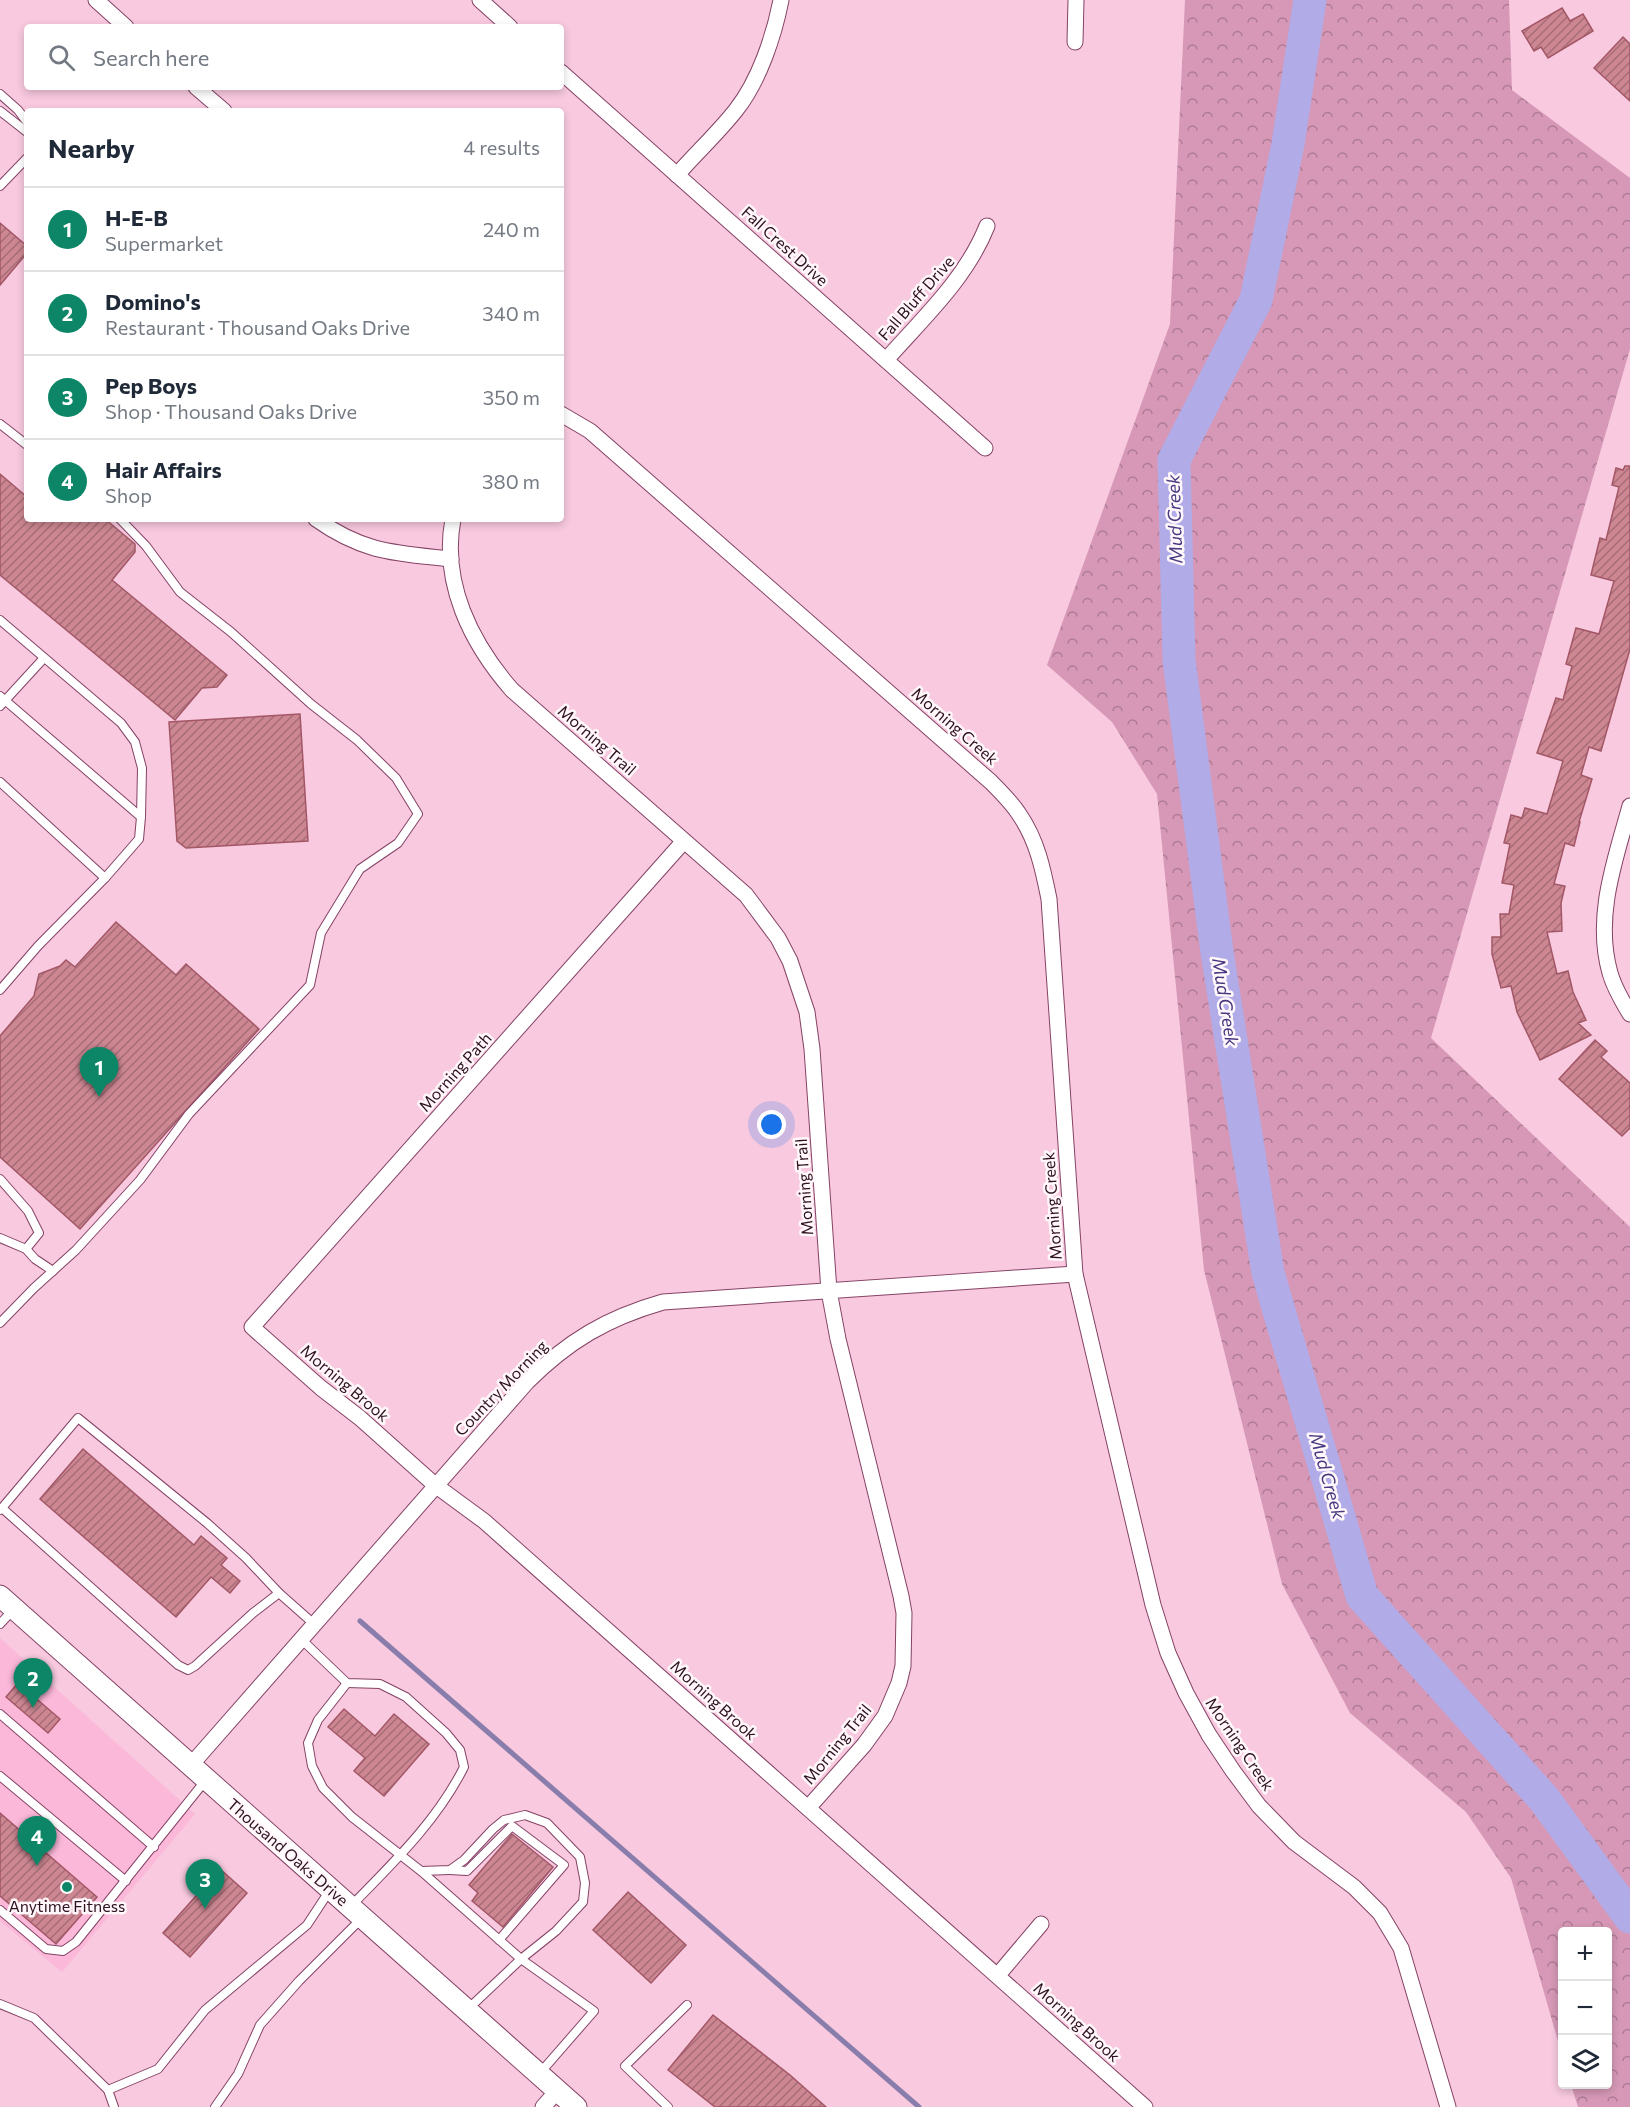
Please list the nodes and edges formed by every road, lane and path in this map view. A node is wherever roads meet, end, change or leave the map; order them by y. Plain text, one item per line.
1 (480, 0) edge
2 (781, 0) edge
3 (1076, 0) edge
4 (94, 1) edge
5 (122, 24) edge
6 (507, 24) edge
7 (1075, 42) dead end
8 (564, 75) edge
9 (200, 90) edge
10 (0, 94) edge
11 (220, 108) edge
12 (0, 111) edge
13 (24, 118) edge
14 (24, 130) edge
15 (24, 161) edge
16 (677, 175) junction
17 (0, 186) edge
18 (987, 226) dead end
19 (886, 360) junction
20 (564, 416) edge
21 (0, 424) edge
22 (24, 443) edge
23 (985, 448) dead end
24 (123, 522) edge
25 (320, 522) edge
26 (453, 522) edge
27 (452, 559) junction
28 (0, 620) edge
29 (44, 658) junction
30 (2, 701) edge
31 (0, 782) edge
32 (1629, 813) edge
33 (141, 817) junction
34 (684, 841) junction
35 (105, 878) junction
36 (0, 990) edge
37 (1630, 1014) edge
38 (0, 1179) edge
39 (0, 1238) edge
40 (26, 1249) junction
41 (53, 1271) junction
42 (1075, 1274) junction
43 (829, 1290) junction
44 (0, 1323) edge
45 (252, 1328) joint
46 (435, 1485) junction
47 (1, 1509) edge
48 (279, 1593) junction
49 (5, 1610) edge
50 (314, 1624) junction
51 (301, 1639) junction
52 (347, 1683) junction
53 (0, 1714) edge
54 (198, 1772) junction
55 (0, 1776) edge
56 (808, 1808) junction
57 (154, 1846) junction
58 (401, 1856) junction
59 (450, 1870) junction
60 (421, 1871) junction
61 (126, 1881) junction
62 (330, 1889) junction
63 (0, 1910) edge
64 (356, 1912) junction
65 (1041, 1924) dead end
66 (499, 1940) junction
67 (521, 1959) junction
68 (998, 1975) junction
69 (0, 2004) edge
70 (687, 2005) dead end
71 (466, 2010) junction
72 (539, 2074) junction
73 (558, 2090) junction
74 (108, 2091) junction
75 (114, 2107) edge
76 (215, 2107) edge
77 (543, 2107) edge
78 (576, 2107) edge
79 (668, 2107) edge
80 (1145, 2107) edge
81 (1449, 2107) edge

1 - 6 street
2 - 16 street
3 - 7 street
4 - 5 street
8 - 16 street, Fall Crest Drive
9 - 11 street
10 - 13 lane
12 - 14 lane
15 - 17 lane
16 - 19 street, Fall Crest Drive
18 - 19 street, Fall Bluff Drive
19 - 23 street, Fall Crest Drive
20 - 42 street, Morning Creek
21 - 22 lane
24 - 41 lane
25 - 27 street
26 - 27 street, Morning Trail
27 - 34 street, Morning Trail
28 - 29 lane
29 - 30 lane
29 - 33 lane
30 - 33 lane
31 - 35 lane
32 - 37 street
33 - 35 lane
34 - 43 street, Morning Trail
34 - 45 street, Morning Path
35 - 36 lane
38 - 40 lane
39 - 40 lane
40 - 41 lane
41 - 44 lane
42 - 43 street, Country Morning
42 - 81 street, Morning Creek
43 - 46 street, Country Morning
43 - 56 street, Morning Trail
45 - 46 street, Morning Brook
46 - 50 street, Country Morning
46 - 56 street, Morning Brook
47 - 48 lane
47 - 48 lane
48 - 50 lane
49 - 54 main road, Thousand Oaks Drive
50 - 51 street, Country Morning
51 - 52 lane
51 - 54 street, Country Morning
52 - 58 lane
52 - 58 lane
53 - 57 lane
54 - 57 lane
54 - 62 main road, Thousand Oaks Drive
55 - 61 lane
56 - 68 street, Morning Brook
57 - 61 lane
58 - 60 lane
58 - 64 lane
59 - 60 lane
59 - 66 lane
59 - 67 lane
60 - 66 lane
61 - 63 lane
62 - 64 main road, Thousand Oaks Drive
62 - 74 lane
64 - 71 main road, Thousand Oaks Drive
64 - 76 lane
65 - 68 street
66 - 67 lane
67 - 71 lane
67 - 72 lane
68 - 80 street, Morning Brook
69 - 74 lane
70 - 79 lane
71 - 72 main road, Thousand Oaks Drive
72 - 73 main road, Thousand Oaks Drive
73 - 77 street
73 - 78 main road, Thousand Oaks Drive
74 - 75 lane

